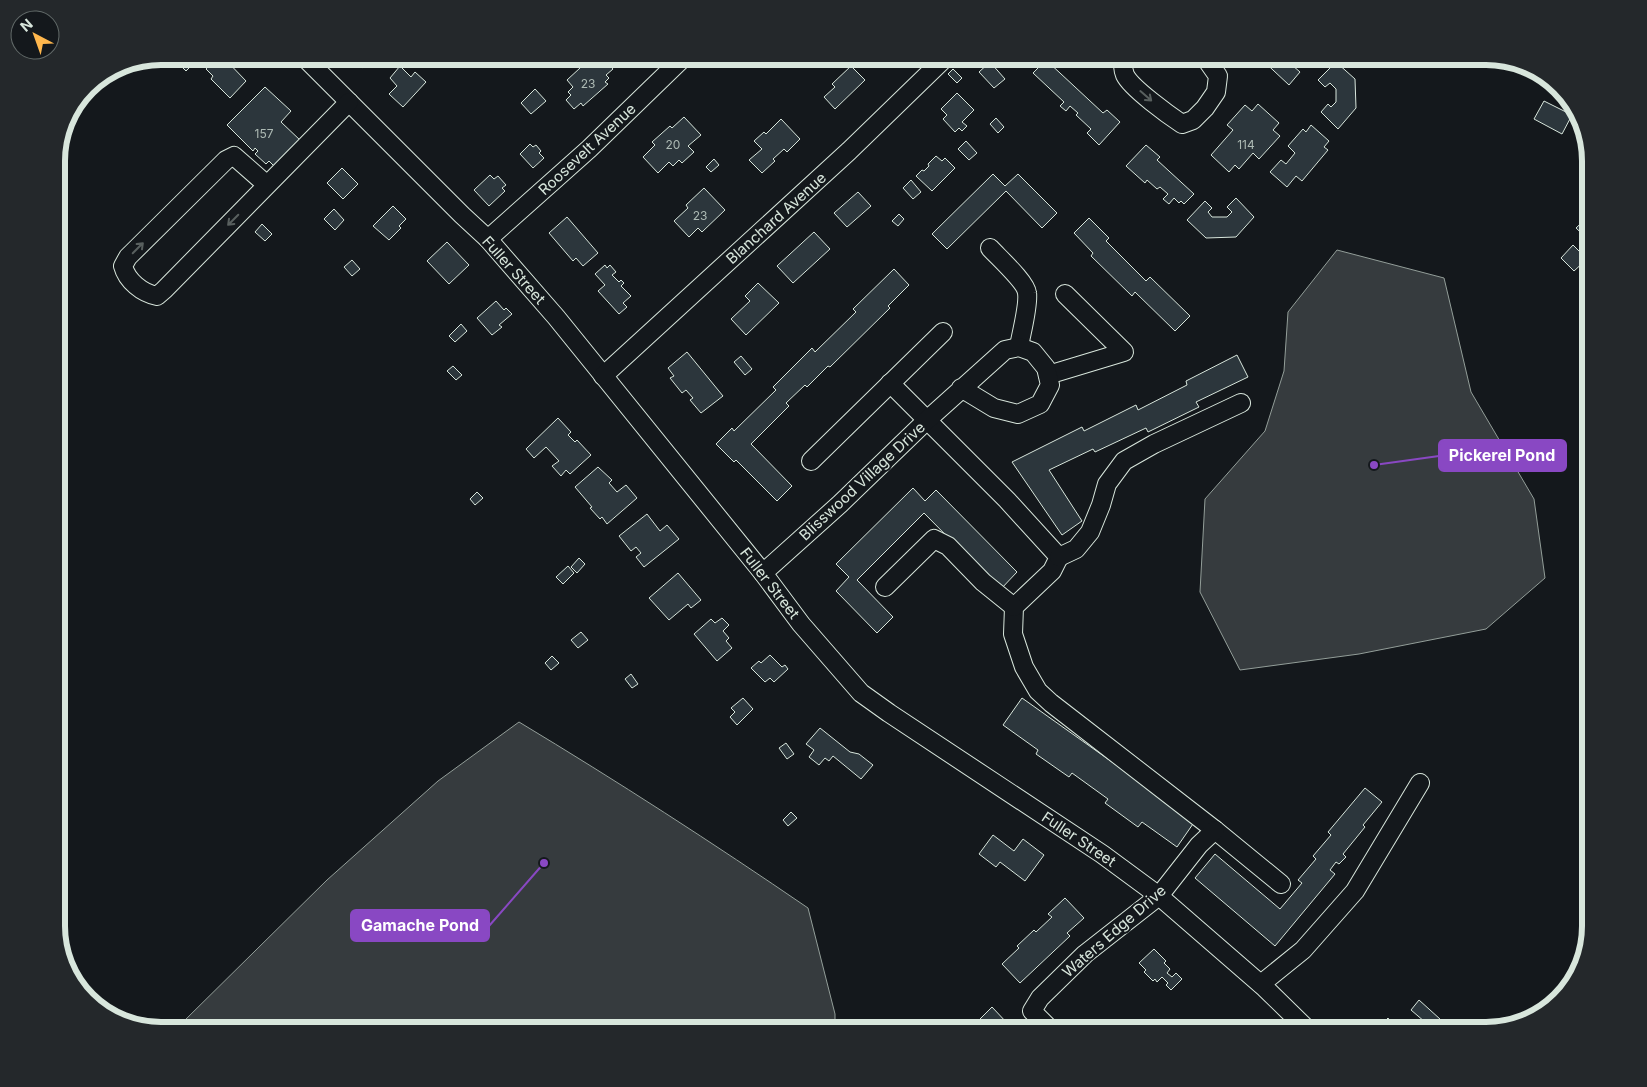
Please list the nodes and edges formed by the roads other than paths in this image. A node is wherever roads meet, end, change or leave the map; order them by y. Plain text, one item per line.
1 (312, 65) edge
2 (676, 65) edge
3 (938, 65) edge
4 (1123, 65) edge
5 (1210, 65) edge
6 (349, 102) junction
7 (267, 185) junction
8 (488, 239) junction
9 (990, 248) dead end
10 (1065, 294) dead end
11 (943, 332) dead end
12 (1019, 347) junction
13 (1048, 375) junction
14 (603, 376) junction
15 (890, 383) junction
16 (962, 388) junction
17 (1241, 403) dead end
18 (926, 421) junction
19 (811, 461) dead end
20 (1059, 557) junction
21 (763, 573) junction
22 (885, 587) dead end
23 (1014, 607) junction
24 (1420, 783) dead end
25 (1215, 830) junction
26 (1281, 884) dead end
27 (1159, 896) junction
28 (1261, 984) junction
29 (1043, 1022) edge
30 (1300, 1022) edge

1 - 6 street, Fuller Street
2 - 8 street, Roosevelt Avenue
3 - 14 street, Blanchard Avenue
4 -> 5 street
6 - 7 street
6 - 8 street, Fuller Street
7 -> 7 street
8 - 14 street, Fuller Street
9 - 12 street
10 - 13 street
11 - 15 street
12 - 13 street
12 - 16 street, Blisswood Village Drive
13 - 16 street
14 - 21 street, Fuller Street
15 - 18 street
15 - 19 street
16 - 18 street, Blisswood Village Drive
17 - 20 street
18 - 20 street
18 - 21 street, Blisswood Village Drive
20 - 23 street
21 - 27 street, Fuller Street
22 - 23 street
23 - 25 street
24 - 28 street
25 - 26 street
25 - 27 street, Waters Edge Drive
27 - 28 street, Fuller Street
27 - 29 street, Waters Edge Drive
28 - 30 street, Fuller Street

